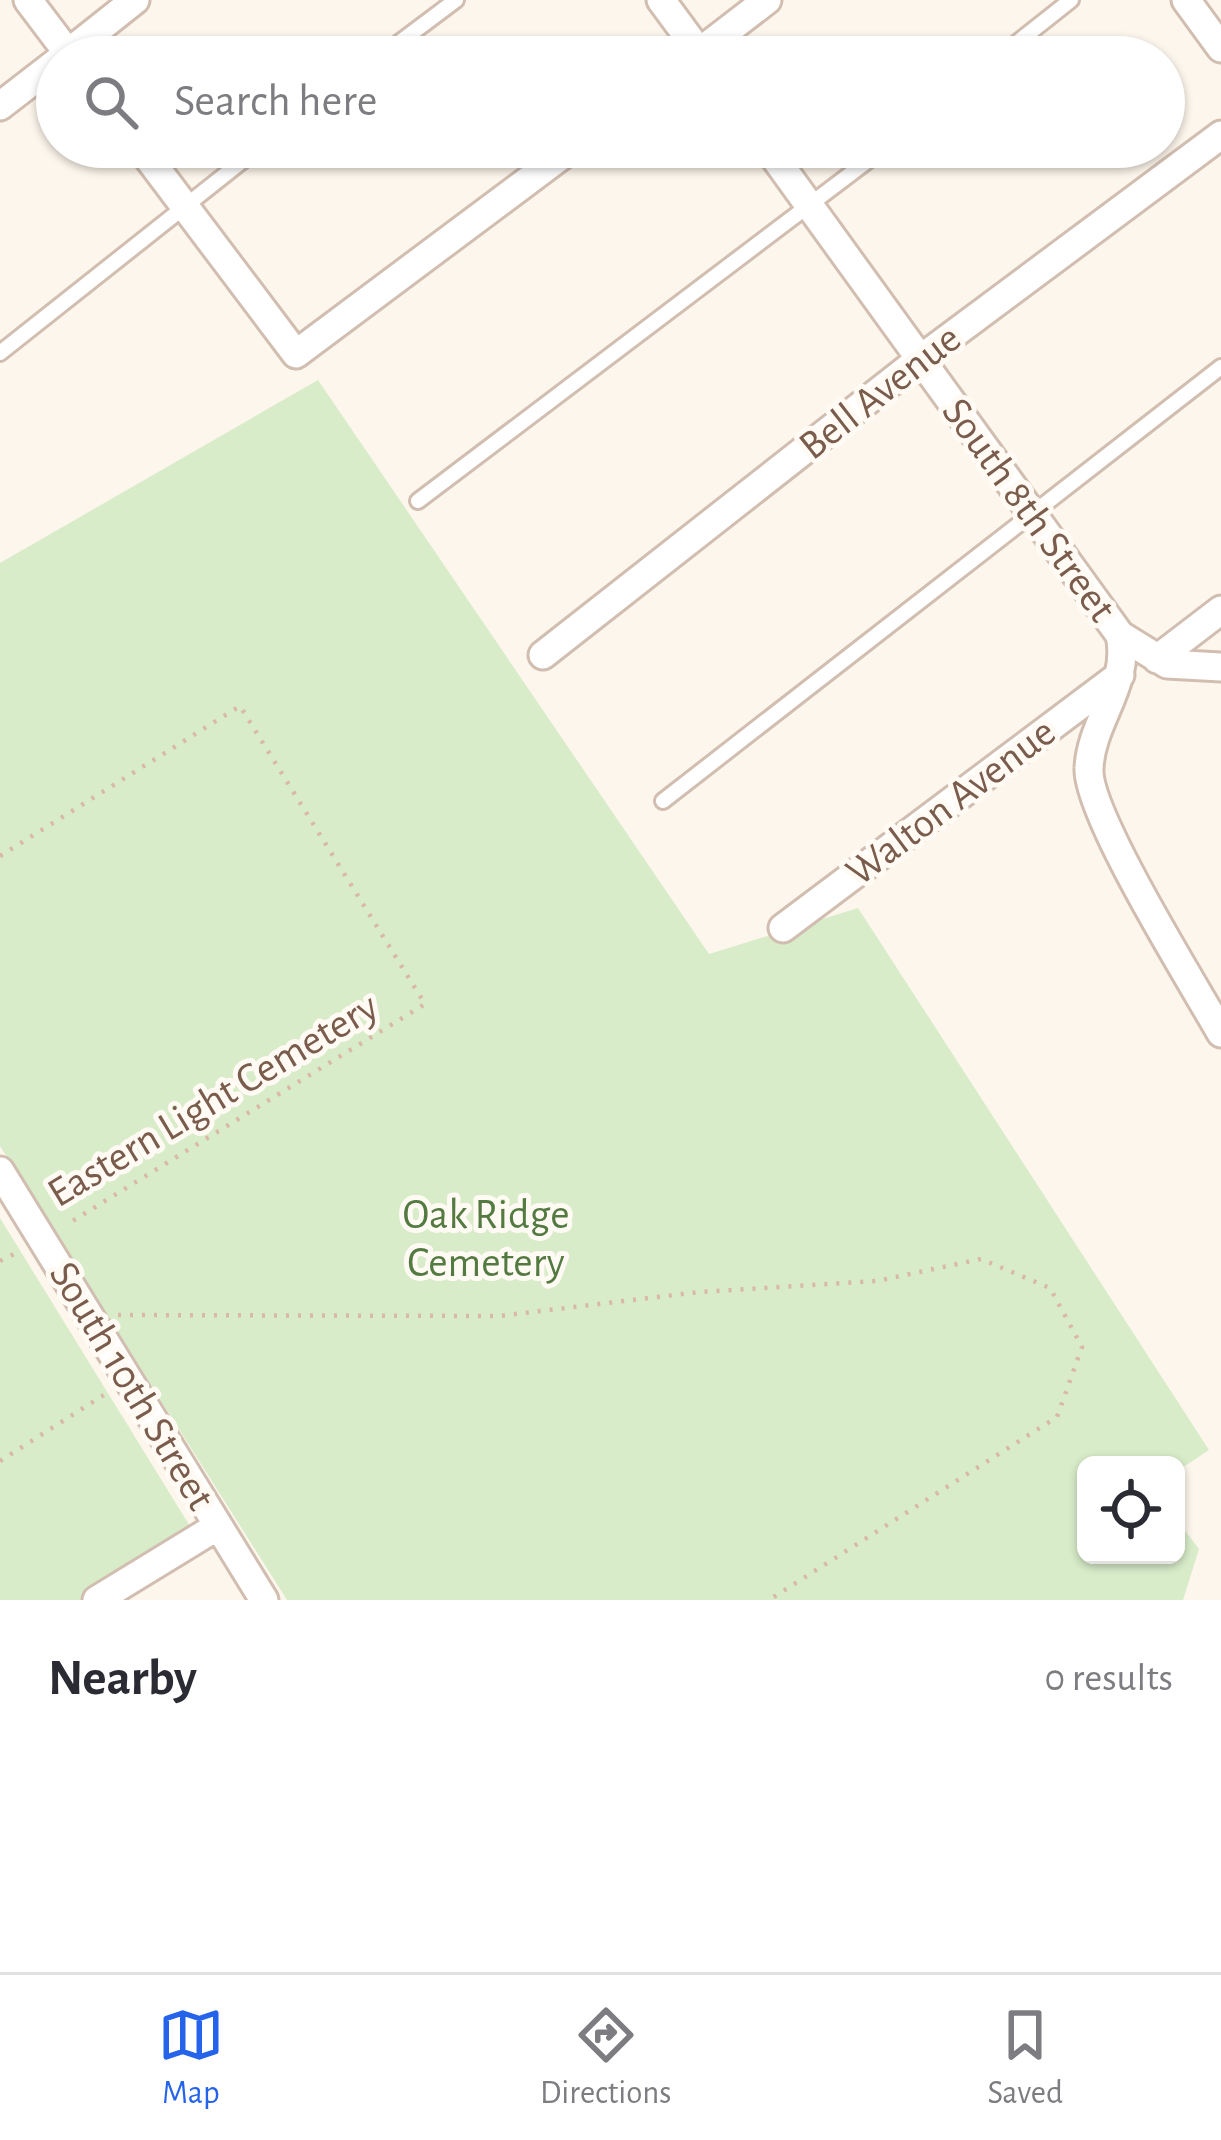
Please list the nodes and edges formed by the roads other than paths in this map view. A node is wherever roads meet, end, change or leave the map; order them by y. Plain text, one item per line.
1 (28, 0) edge
2 (135, 0) edge
3 (456, 0) edge
4 (661, 0) edge
5 (767, 0) edge
6 (1071, 0) edge
7 (1186, 0) edge
8 (51, 36) edge
9 (91, 36) edge
10 (408, 36) edge
11 (685, 36) edge
12 (722, 36) edge
13 (1026, 36) edge
14 (1221, 48) edge
15 (36, 79) edge
16 (0, 106) edge
17 (1221, 135) edge
18 (1185, 162) edge
19 (156, 168) edge
20 (232, 168) edge
21 (545, 168) edge
22 (782, 168) edge
23 (860, 168) edge
24 (1177, 168) edge
25 (184, 204) junction
26 (810, 208) junction
27 (0, 352) edge
28 (920, 361) junction
29 (1221, 367) edge
30 (418, 502) dead end
31 (1030, 512) junction
32 (1221, 610) edge
33 (1120, 634) junction
34 (543, 655) dead end
35 (1157, 659) junction
36 (1221, 668) edge
37 (1120, 675) junction
38 (663, 801) dead end
39 (782, 928) dead end
40 (1221, 1033) edge
41 (0, 1171) edge
42 (218, 1526) junction
43 (97, 1600) edge
44 (264, 1600) edge

1 - 8 street
2 - 9 street
3 - 10 lane
4 - 11 street
5 - 12 street
6 - 13 lane
7 - 14 street
15 - 16 street
17 - 18 street, Bell Avenue
19 - 25 street
20 - 25 lane
21 - 25 street
22 - 26 street, South 8th Street
23 - 26 lane
24 - 28 street, Bell Avenue
25 - 27 lane
26 - 28 street, South 8th Street
26 - 30 lane
28 - 31 street, South 8th Street
28 - 34 street, Bell Avenue
29 - 31 lane
31 - 33 street, South 8th Street
31 - 38 lane
32 - 35 street
33 - 35 street
33 - 37 street, South 8th Street
35 - 36 street
37 - 39 street, Walton Avenue
37 - 40 street, South 8th Street
41 - 42 street, South 10th Street
42 - 43 street
42 - 44 street, South 10th Street

